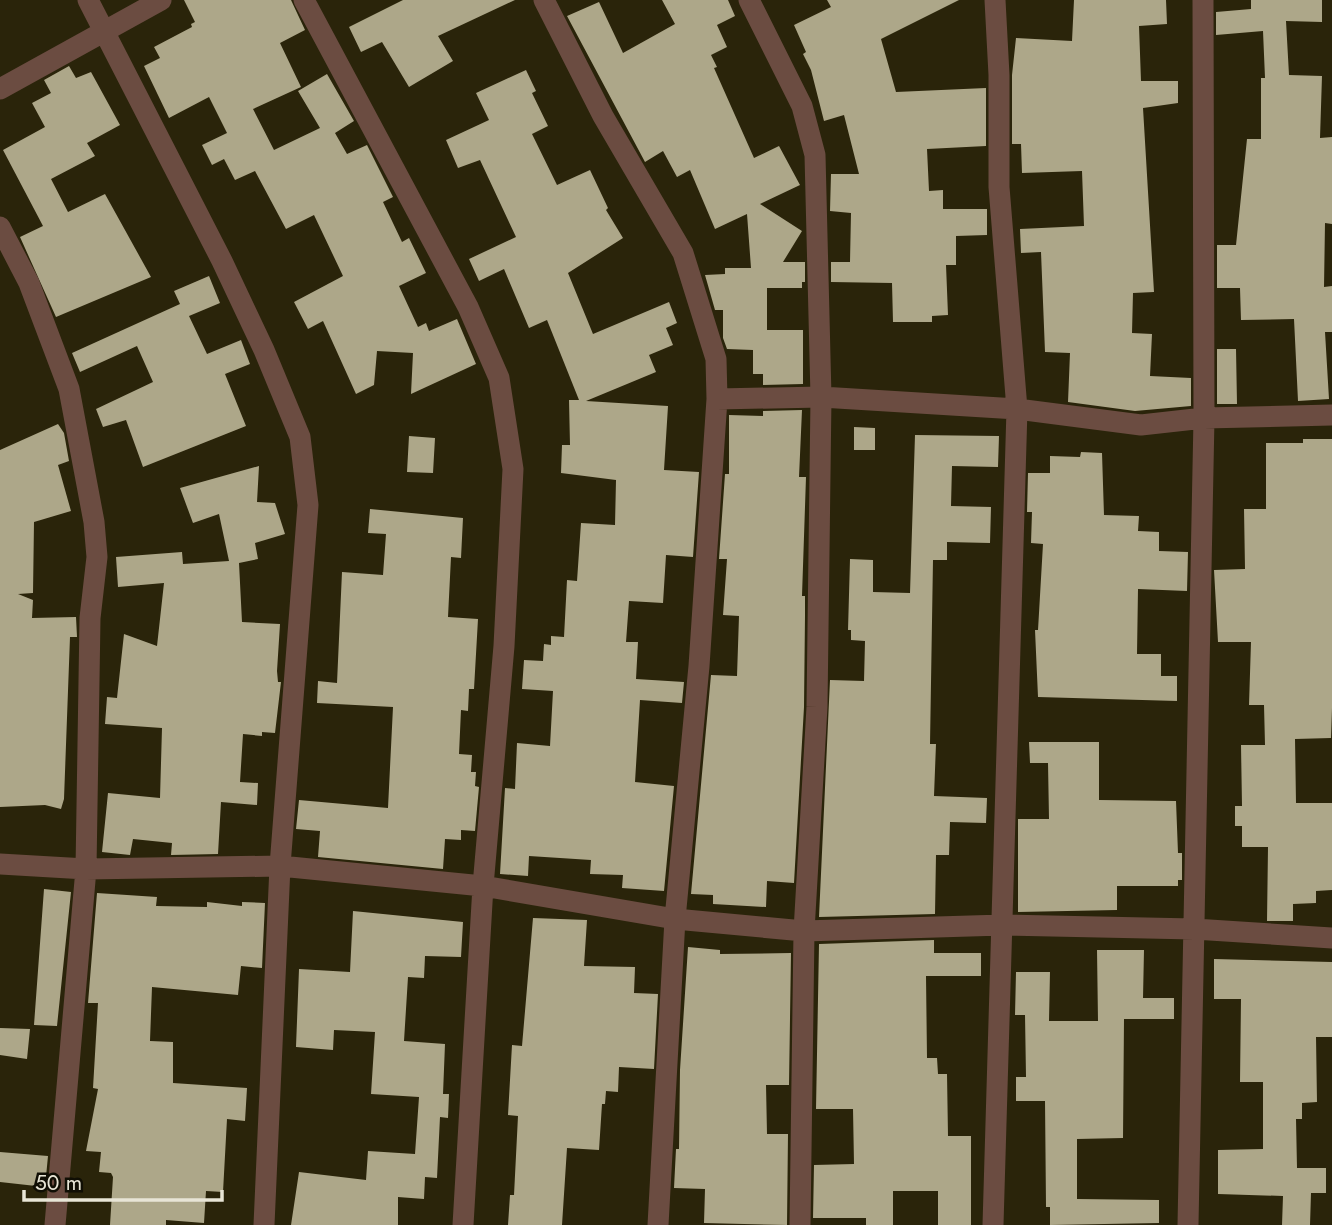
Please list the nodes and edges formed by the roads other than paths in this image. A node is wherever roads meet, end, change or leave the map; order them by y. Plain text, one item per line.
1 (88, 0) edge
2 (162, 0) edge
3 (304, 0) edge
4 (544, 0) edge
5 (749, 0) edge
6 (995, 0) edge
7 (1203, 0) edge
8 (102, 30) junction
9 (0, 89) edge
10 (0, 227) edge
11 (821, 397) junction
12 (717, 399) junction
13 (1017, 409) junction
14 (1332, 415) edge
15 (1204, 418) junction
16 (0, 864) edge
17 (280, 866) junction
18 (86, 869) junction
19 (482, 886) junction
20 (675, 919) junction
21 (1003, 925) junction
22 (1194, 929) junction
23 (804, 931) junction
24 (1332, 938) edge
25 (55, 1225) edge
26 (264, 1225) edge
27 (463, 1225) edge
28 (658, 1225) edge
29 (800, 1225) edge
30 (993, 1225) edge
31 (1188, 1225) edge

1 - 8 street
2 - 8 street
3 - 19 street
4 - 12 street
5 - 11 street
6 - 13 street
7 - 15 street
8 - 9 street
8 - 17 street
10 - 18 street
11 - 12 street
11 - 13 street
11 - 23 street
12 - 20 street
13 - 15 street
13 - 21 street
14 - 15 street
15 - 22 street
16 - 18 street
17 - 18 street
17 - 19 street
17 - 26 street
18 - 25 street
19 - 20 street
19 - 27 street
20 - 23 street
20 - 28 street
21 - 22 street
21 - 23 street
21 - 30 street
22 - 24 street
22 - 31 street
23 - 29 street

